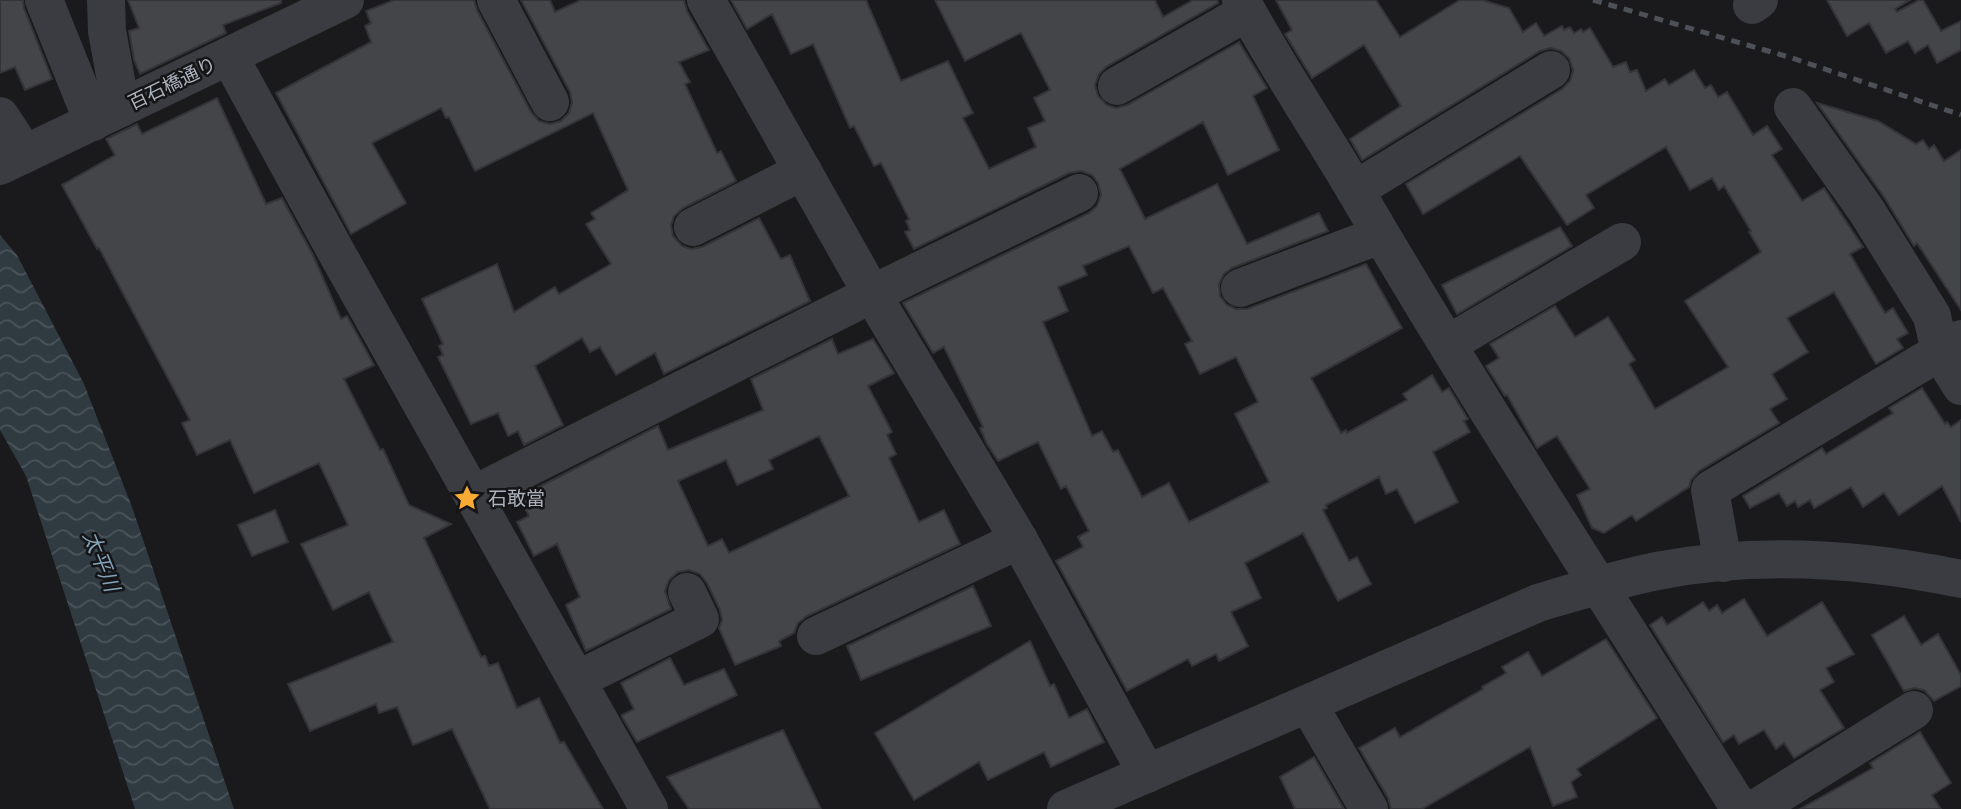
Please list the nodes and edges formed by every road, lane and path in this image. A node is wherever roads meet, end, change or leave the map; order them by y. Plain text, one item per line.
1 (44, 0) edge
2 (106, 0) edge
3 (345, 0) edge
4 (496, 0) edge
5 (706, 0) edge
6 (1244, 6) edge
7 (229, 56) junction
8 (1551, 70) dead end
9 (1117, 86) dead end
10 (550, 102) dead end
11 (1793, 107) dead end
12 (107, 115) junction
13 (0, 116) edge
14 (12, 161) edge
15 (803, 171) junction
16 (1355, 190) junction
17 (1079, 193) dead end
18 (693, 227) dead end
19 (1380, 235) junction
20 (1622, 242) dead end
21 (1240, 288) dead end
22 (872, 294) junction
23 (1448, 344) junction
24 (1950, 345) edge
25 (1961, 386) edge
26 (473, 495) junction
27 (1019, 540) junction
28 (1723, 563) junction
29 (1961, 579) edge
30 (1599, 585) junction
31 (687, 592) dead end
32 (816, 636) dead end
33 (577, 680) junction
34 (1308, 704) junction
35 (1914, 710) dead end
36 (1147, 774) junction
37 (649, 809) edge
38 (1066, 809) edge
39 (1369, 809) edge
40 (1740, 809) edge
41 (1755, 809) edge

1 - 12 street
2 - 12 street
3 - 7 street, 百石橋通り
4 - 10 street
5 - 15 street
6 - 9 street
6 - 16 street
7 - 12 street, 百石橋通り
7 - 26 street
8 - 16 street
11 - 24 street
12 - 14 street, 百石橋通り
13 - 14 street
15 - 18 street
15 - 22 street
16 - 19 street
17 - 22 street
19 - 21 street
19 - 23 street
20 - 23 street
22 - 26 street
22 - 27 street
23 - 30 street
24 - 25 street
24 - 28 street
26 - 33 street
27 - 32 street
27 - 36 street
28 - 29 street
28 - 30 street
30 - 34 street
30 - 40 street
31 - 33 street
33 - 37 street
34 - 36 street
34 - 39 street
35 - 41 street
36 - 38 street

